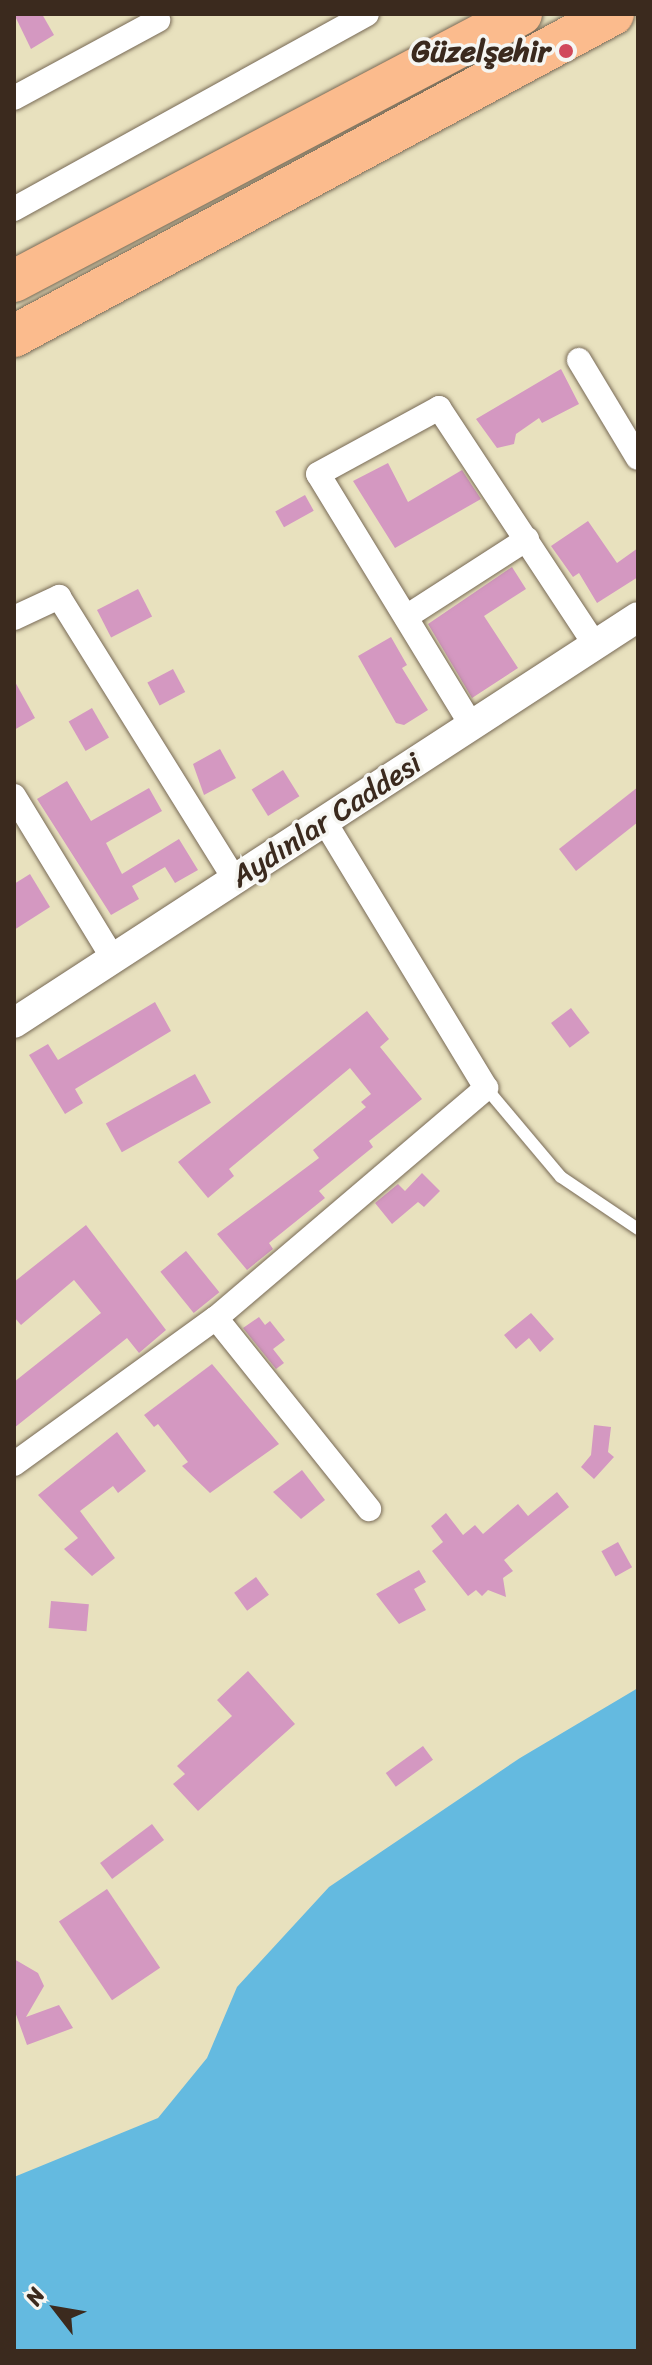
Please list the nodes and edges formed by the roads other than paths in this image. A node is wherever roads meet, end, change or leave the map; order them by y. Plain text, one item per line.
1 (367, 14) edge
2 (521, 14) edge
3 (613, 14) edge
4 (154, 16) edge
5 (14, 98) edge
6 (14, 209) edge
7 (14, 281) edge
8 (14, 336) edge
9 (579, 360) dead end
10 (638, 458) edge
11 (527, 539) junction
12 (406, 617) junction
13 (638, 617) edge
14 (14, 618) edge
15 (595, 645) junction
16 (472, 726) junction
17 (14, 796) edge
18 (324, 821) junction
19 (234, 878) junction
20 (114, 960) junction
21 (14, 1023) edge
22 (486, 1088) junction
23 (638, 1229) edge
24 (216, 1318) junction
25 (14, 1464) edge
26 (369, 1509) dead end

1 - 6 street
2 - 7 highway
3 - 8 highway
4 - 5 street
9 - 10 street
11 - 12 street
11 - 12 street
11 - 15 street
12 - 16 street
13 - 15 street, Aydınlar Caddesi
14 - 19 street
15 - 16 street, Aydınlar Caddesi
16 - 18 street, Aydınlar Caddesi
17 - 20 street
18 - 19 street, Aydınlar Caddesi
18 - 22 street
19 - 20 street, Aydınlar Caddesi
20 - 21 street, Aydınlar Caddesi
22 - 23 lane
22 - 24 street
24 - 25 street
24 - 26 street

